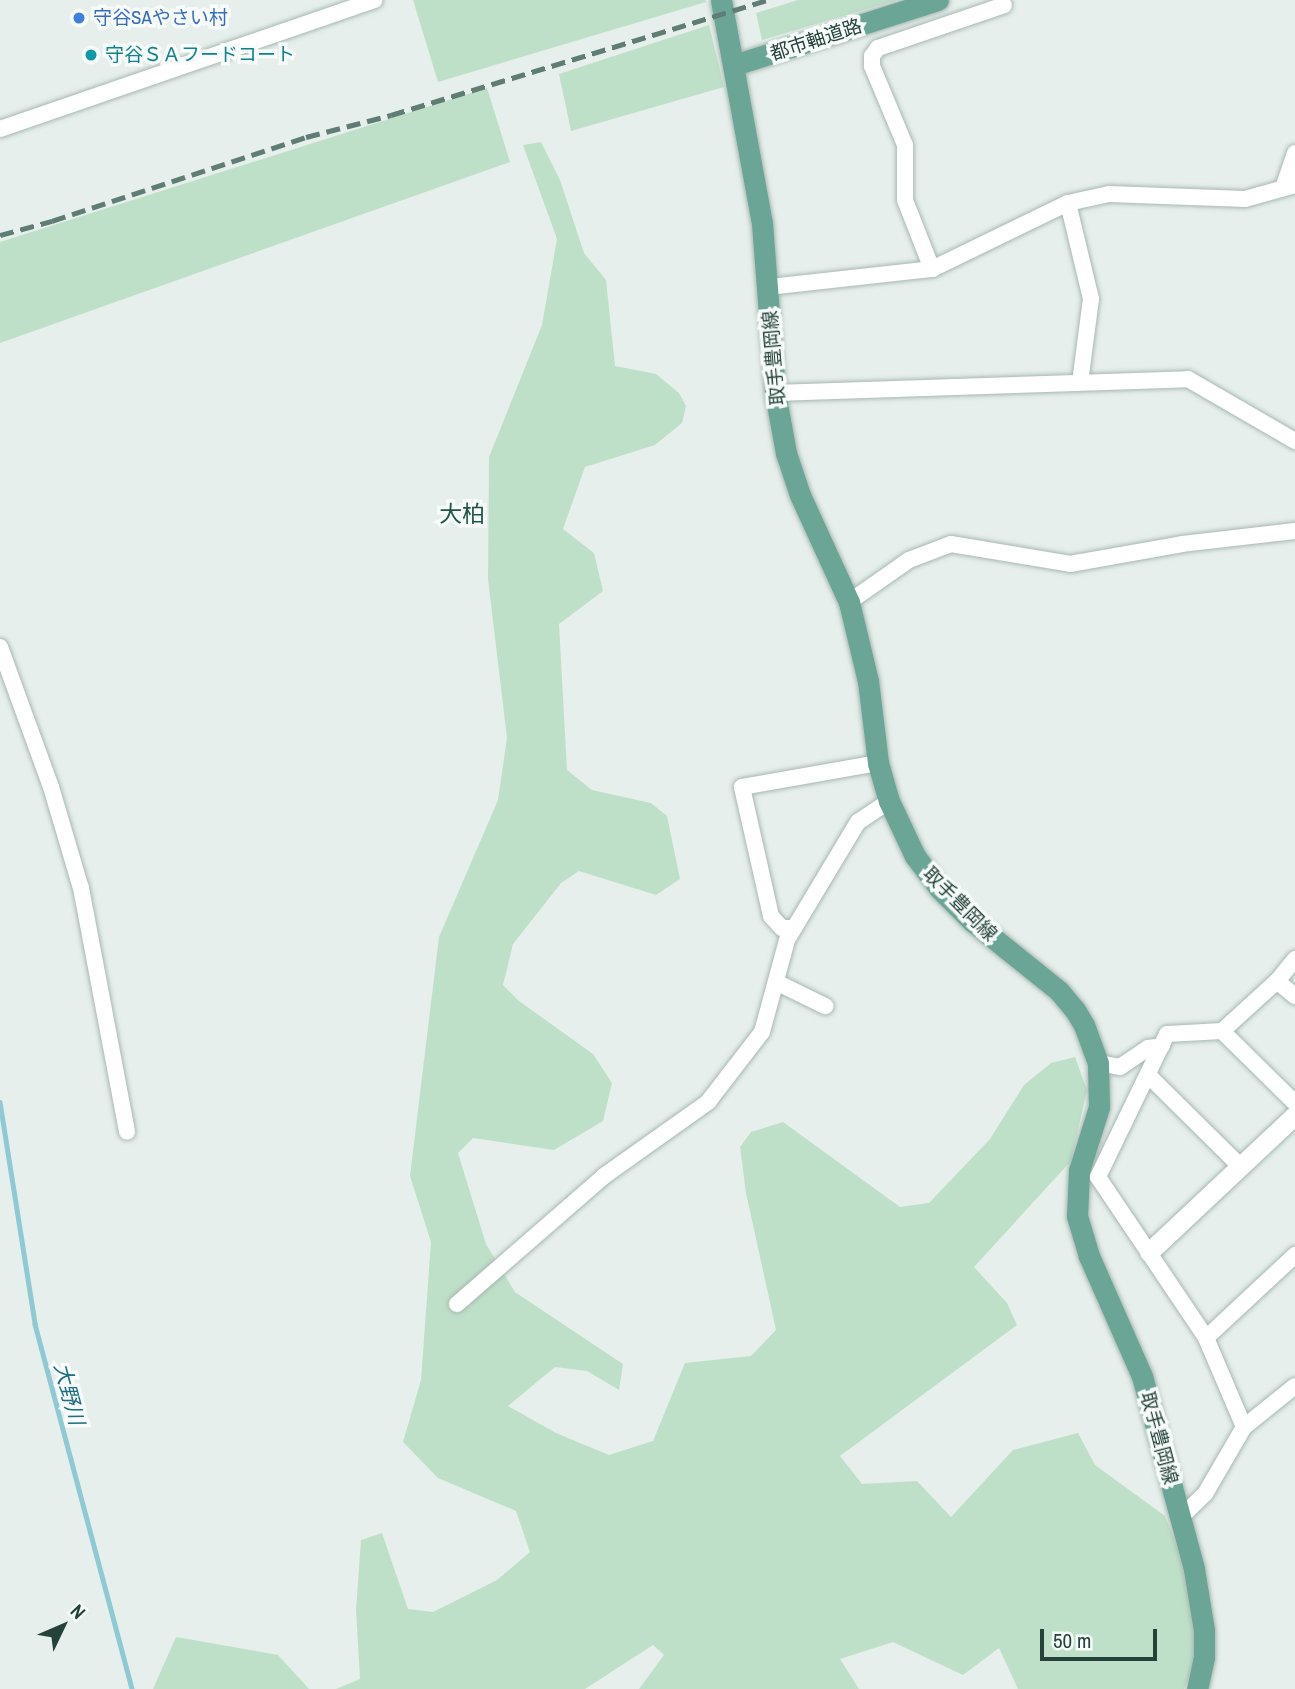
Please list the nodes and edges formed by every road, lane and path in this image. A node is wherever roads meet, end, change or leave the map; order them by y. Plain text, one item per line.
1 (374, 0) edge
2 (722, 0) edge
3 (938, 0) edge
4 (1007, 2) edge
5 (734, 65) junction
6 (0, 129) edge
7 (1295, 153) edge
8 (1289, 186) edge
9 (1068, 203) junction
10 (932, 269) junction
11 (769, 287) junction
12 (1080, 382) junction
13 (775, 393) junction
14 (1295, 441) edge
15 (1295, 531) edge
16 (849, 602) junction
17 (0, 647) edge
18 (878, 763) junction
19 (888, 801) junction
20 (794, 928) junction
21 (1295, 959) edge
22 (1277, 981) junction
23 (776, 982) junction
24 (1295, 996) edge
25 (825, 1006) dead end
26 (1222, 1031) junction
27 (1161, 1046) junction
28 (1098, 1063) junction
29 (1149, 1076) junction
30 (1295, 1103) edge
31 (1295, 1115) edge
32 (127, 1132) dead end
33 (1241, 1167) junction
34 (1149, 1252) junction
35 (1295, 1255) edge
36 (457, 1304) dead end
37 (1206, 1338) junction
38 (1295, 1386) edge
39 (1244, 1427) junction
40 (1181, 1517) junction
41 (1197, 1689) edge

1 - 6 street
2 - 5 main road, 取手豊岡線
3 - 5 main road, 都市軸道路
4 - 10 street
5 - 11 main road, 取手豊岡線
7 - 8 street
8 - 9 street
9 - 10 street
9 - 12 street
10 - 11 street
11 - 13 main road, 取手豊岡線
12 - 13 street
12 - 14 street
13 - 16 main road, 取手豊岡線
15 - 16 street
16 - 18 main road, 取手豊岡線
17 - 32 street
18 - 19 main road, 取手豊岡線
18 - 20 street
19 - 20 street
19 - 28 main road, 取手豊岡線
20 - 23 street
21 - 22 street
22 - 24 street
22 - 26 street
23 - 25 street
23 - 36 street
26 - 27 street
26 - 30 street
27 - 28 street
27 - 29 street
28 - 40 main road, 取手豊岡線
29 - 33 street
29 - 34 street
31 - 33 street
33 - 34 street
34 - 37 street
35 - 37 street
37 - 39 street
38 - 39 street
39 - 40 street
40 - 41 main road, 取手豊岡線

